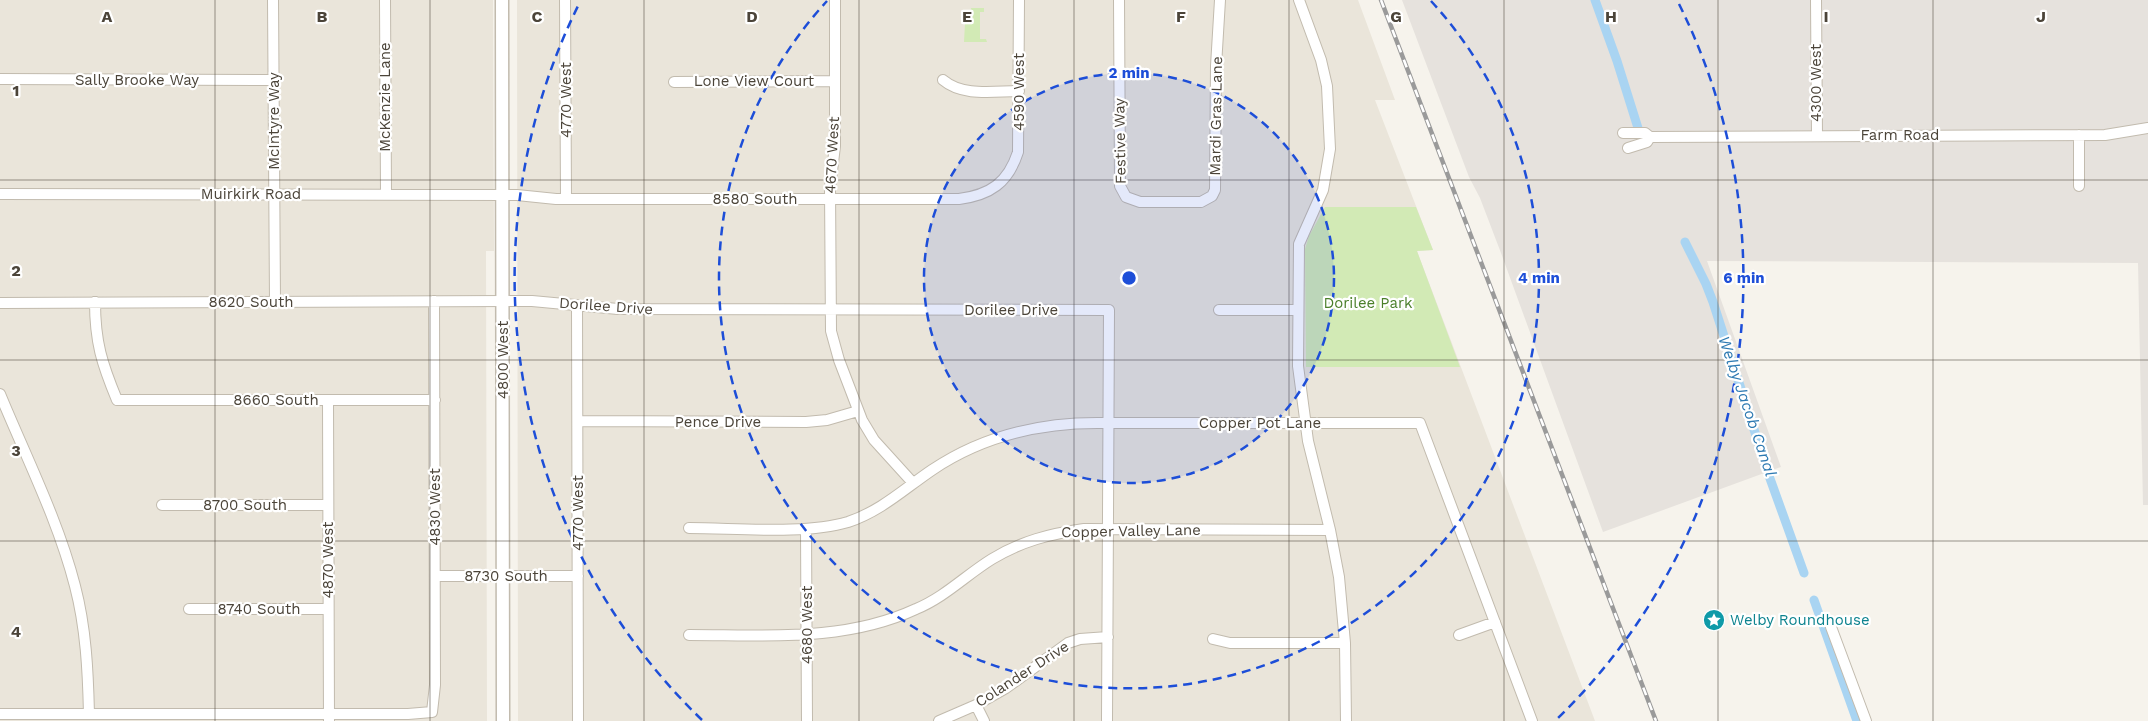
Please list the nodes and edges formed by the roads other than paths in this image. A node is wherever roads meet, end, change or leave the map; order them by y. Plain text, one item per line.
1 (273, 0) edge
2 (385, 0) edge
3 (502, 0) edge
4 (565, 0) edge
5 (835, 0) edge
6 (1019, 0) edge
7 (1119, 0) edge
8 (1220, 0) edge
9 (1299, 0) edge
10 (1816, 0) edge
11 (0, 79) edge
12 (274, 80) junction
13 (943, 80) dead end
14 (835, 81) junction
15 (674, 82) dead end
16 (1019, 91) junction
17 (2148, 128) edge
18 (1623, 133) dead end
19 (2079, 135) junction
20 (1816, 136) junction
21 (1651, 137) junction
22 (1628, 148) dead end
23 (1004, 180) joint
24 (2079, 186) dead end
25 (1122, 191) joint
26 (0, 194) edge
27 (274, 194) junction
28 (386, 194) junction
29 (502, 195) junction
30 (830, 198) junction
31 (566, 199) junction
32 (434, 301) junction
33 (95, 302) junction
34 (275, 302) junction
35 (503, 302) junction
36 (0, 303) edge
37 (578, 305) junction
38 (830, 309) junction
39 (1219, 310) dead end
40 (1298, 310) junction
41 (0, 394) edge
42 (328, 400) junction
43 (435, 400) junction
44 (858, 411) junction
45 (578, 421) junction
46 (1108, 423) junction
47 (1304, 423) junction
48 (913, 483) junction
49 (162, 505) dead end
50 (328, 505) junction
51 (689, 528) dead end
52 (806, 529) junction
53 (1108, 529) junction
54 (1330, 530) junction
55 (435, 576) junction
56 (503, 576) junction
57 (578, 576) junction
58 (189, 609) dead end
59 (328, 609) junction
60 (1495, 622) junction
61 (1831, 626) dead end
62 (689, 635) dead end
63 (807, 635) junction
64 (1459, 635) dead end
65 (1108, 637) junction
66 (1212, 639) dead end
67 (1345, 643) junction
68 (976, 705) junction
69 (0, 714) edge
70 (89, 714) junction
71 (329, 717) edge
72 (503, 721) edge
73 (578, 721) edge
74 (807, 721) edge
75 (939, 721) edge
76 (984, 721) edge
77 (1107, 721) edge
78 (1346, 721) edge
79 (1532, 721) edge
80 (1866, 721) edge

1 - 12 street, McIntyre Way
2 - 28 street, McKenzie Lane
3 - 29 street, 4800 West
4 - 31 street, 4770 West
5 - 14 street, 4670 West
6 - 16 street, 4590 West
7 - 25 street, Festive Way
8 - 25 street, Mardi Gras Lane
9 - 40 street
10 - 20 street, 4300 West
11 - 12 street, Sally Brooke Way
12 - 27 street, McIntyre Way
13 - 16 street
14 - 15 street, Lone View Court
14 - 30 street, 4670 West
16 - 23 street, 4590 West
17 - 19 street, Farm Road
18 - 21 street, Farm Road
19 - 20 street, Farm Road
19 - 24 street
20 - 21 street, Farm Road
21 - 22 street
23 - 30 street, 8580 South
26 - 27 street, Muirkirk Road
27 - 28 street, Muirkirk Road
27 - 34 street, McIntyre Way
28 - 29 street, Muirkirk Road
29 - 31 street, 8580 South
29 - 35 street, 4800 West
30 - 31 street, 8580 South
30 - 38 street, 4670 West
32 - 34 street, 8620 South
32 - 35 street, 8620 South
32 - 43 street, 4830 West
33 - 34 street, 8620 South
33 - 36 street, 8620 South
33 - 42 street, 8660 South
35 - 37 street, Dorilee Drive
35 - 56 street, 4800 West
37 - 38 street, Dorilee Drive
37 - 45 street, 4770 West
38 - 44 street, 4670 West
38 - 46 street, Dorilee Drive
39 - 40 street
40 - 47 street
41 - 70 street
42 - 43 street, 8660 South
42 - 50 street, 4870 West
43 - 55 street, 4830 West
44 - 45 street, Pence Drive
44 - 48 street, 4670 West
45 - 57 street, 4770 West
46 - 47 street, Copper Pot Lane
46 - 48 street, Copper Pot Lane
46 - 53 street, Dorilee Drive
47 - 54 street
47 - 60 street, Copper Pot Lane
48 - 52 street, Copper Pot Lane
49 - 50 street, 8700 South
50 - 59 street, 4870 West
51 - 52 street, Copper Pot Lane
52 - 63 street, 4680 West
53 - 54 street, Copper Valley Lane
53 - 63 street, Copper Valley Lane
53 - 65 street, Dorilee Drive
54 - 67 street
55 - 56 street, 8730 South
55 - 71 street, 4830 West
56 - 57 street, 8730 South
56 - 72 street, 4800 West
57 - 73 street, 4770 West
58 - 59 street, 8740 South
59 - 71 street, 4870 West
60 - 64 street
60 - 79 street, Copper Pot Lane
61 - 80 street
62 - 63 street, Copper Valley Lane
63 - 74 street, 4680 West
65 - 68 street, Colander Drive
65 - 77 street, Dorilee Drive
66 - 67 street
67 - 78 street
68 - 75 street, Colander Drive
68 - 76 street
69 - 70 street
70 - 71 street

